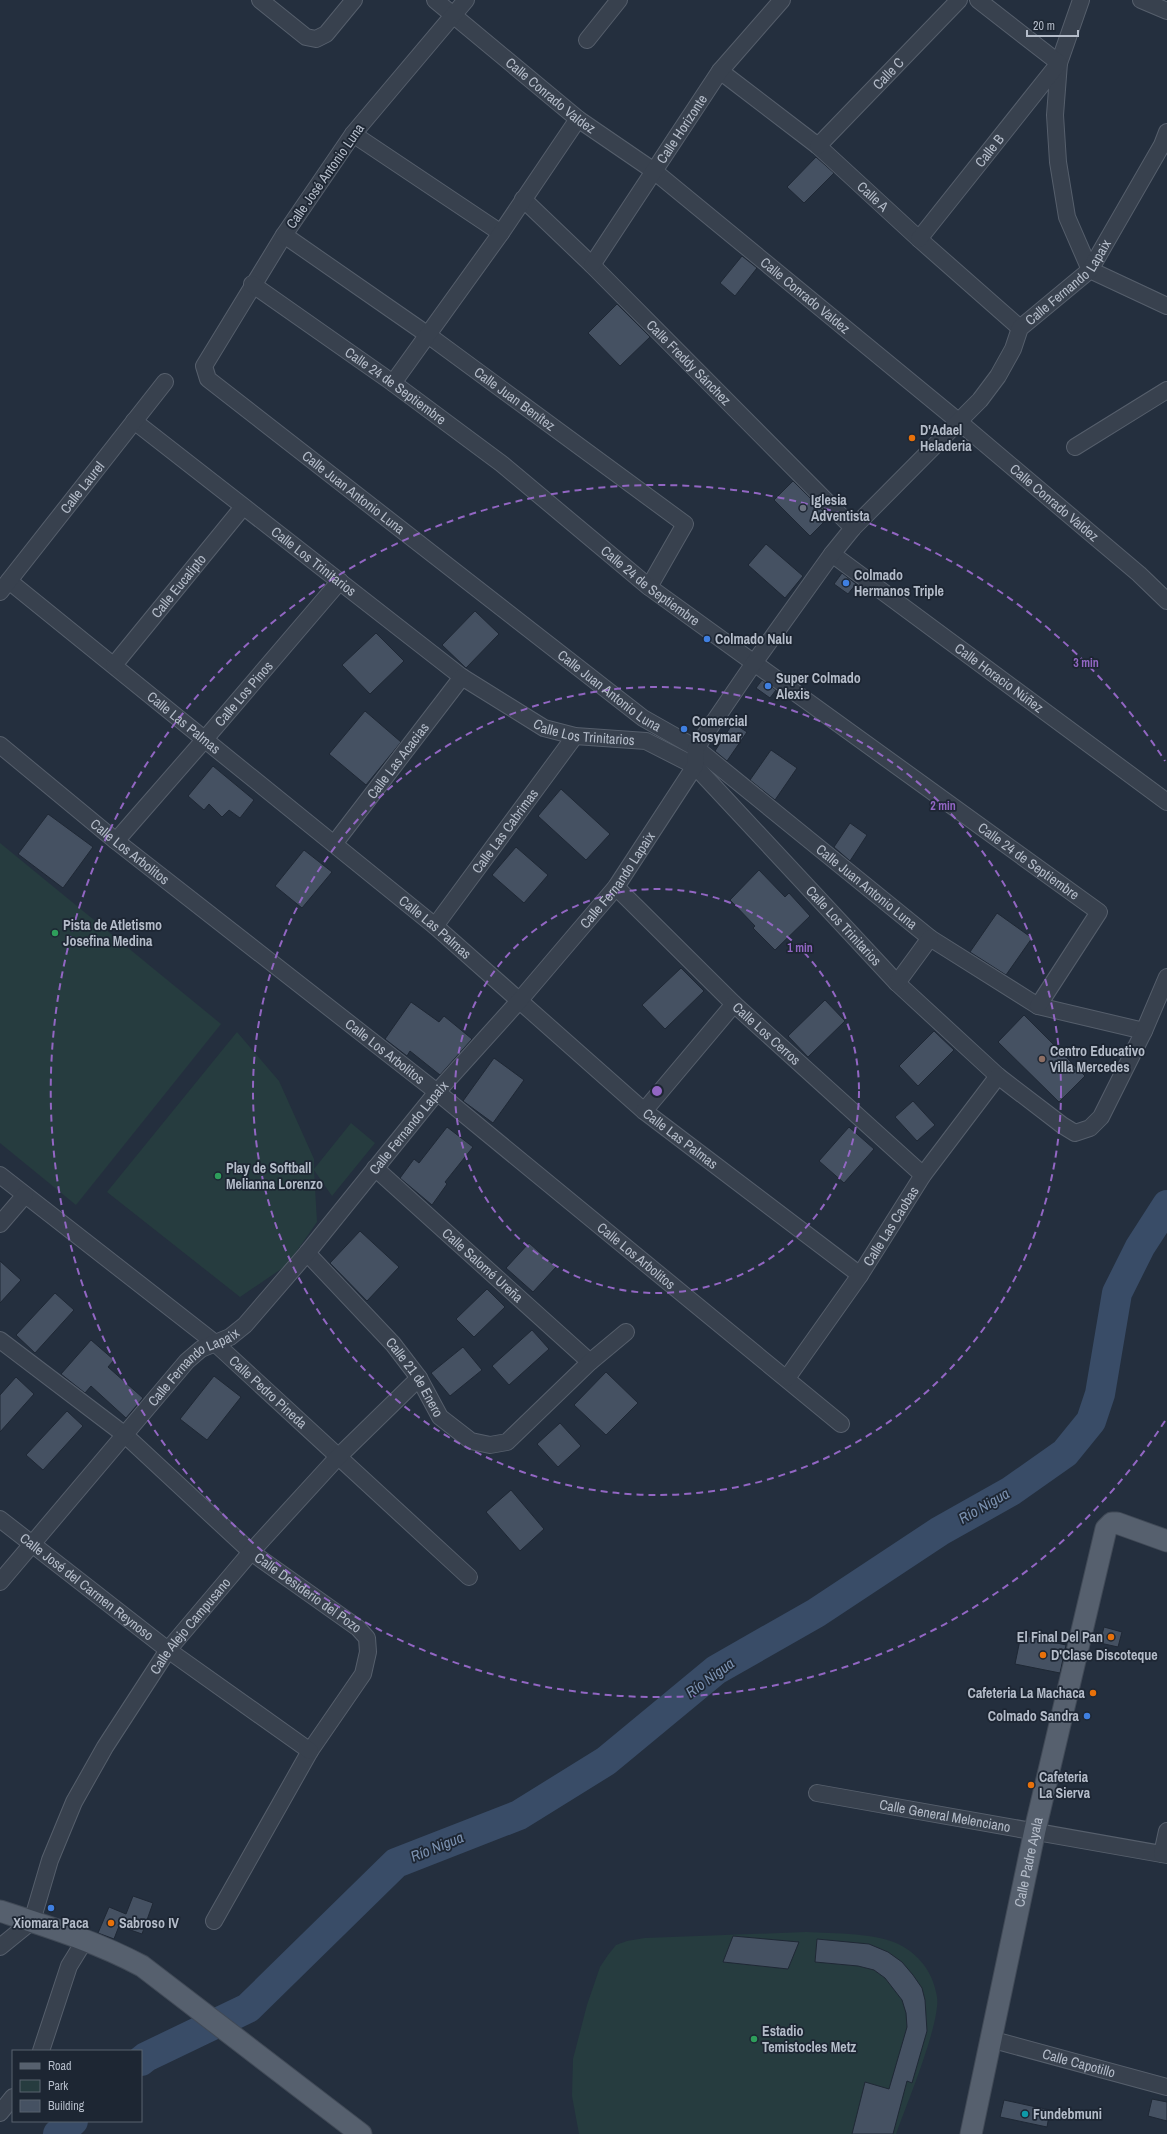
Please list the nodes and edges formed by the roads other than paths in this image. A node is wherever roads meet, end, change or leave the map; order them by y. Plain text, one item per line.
1 (260, 0) edge
2 (354, 0) edge
3 (435, 0) edge
4 (466, 0) edge
5 (619, 0) edge
6 (782, 0) edge
7 (959, 0) edge
8 (978, 0) edge
9 (1081, 0) edge
10 (1141, 0) edge
11 (1167, 11) edge
12 (454, 16) junction
13 (587, 40) dead end
14 (1059, 63) junction
15 (720, 71) junction
16 (578, 119) junction
17 (353, 134) junction
18 (1165, 142) edge
19 (818, 146) junction
20 (654, 171) junction
21 (523, 199) junction
22 (501, 233) junction
23 (284, 235) junction
24 (920, 239) junction
25 (592, 265) junction
26 (1090, 270) junction
27 (252, 284) junction
28 (1167, 306) edge
29 (1020, 328) junction
30 (428, 335) junction
31 (204, 366) joint
32 (165, 382) dead end
33 (393, 383) junction
34 (1167, 390) edge
35 (134, 421) junction
36 (958, 421) junction
37 (1075, 447) dead end
38 (243, 507) junction
39 (853, 528) junction
40 (832, 554) junction
41 (340, 581) junction
42 (4, 587) edge
43 (649, 587) junction
44 (1167, 601) edge
45 (754, 662) junction
46 (114, 665) junction
47 (462, 677) junction
48 (575, 736) junction
49 (205, 739) junction
50 (0, 745) edge
51 (696, 748) junction
52 (695, 766) junction
53 (1167, 802) edge
54 (116, 841) junction
55 (334, 844) junction
56 (616, 886) junction
57 (435, 926) junction
58 (930, 938) junction
59 (1167, 977) edge
60 (896, 983) junction
61 (519, 1001) junction
62 (734, 1004) junction
63 (1038, 1006) junction
64 (1144, 1031) junction
65 (998, 1076) junction
66 (437, 1092) junction
67 (644, 1111) junction
68 (375, 1168) junction
69 (0, 1175) edge
70 (923, 1175) junction
71 (25, 1195) junction
72 (0, 1224) edge
73 (307, 1253) junction
74 (860, 1275) junction
75 (626, 1332) dead end
76 (0, 1340) edge
77 (215, 1343) junction
78 (590, 1362) junction
79 (419, 1378) junction
80 (787, 1378) junction
81 (840, 1424) dead end
82 (125, 1435) junction
83 (337, 1458) junction
84 (0, 1519) edge
85 (1167, 1541) edge
86 (30, 1544) junction
87 (251, 1552) junction
88 (469, 1577) dead end
89 (0, 1582) edge
90 (168, 1650) junction
91 (310, 1751) junction
92 (817, 1793) dead end
93 (1035, 1830) junction
94 (1167, 1831) edge
95 (1164, 1854) edge
96 (0, 1911) edge
97 (32, 1921) junction
98 (214, 1921) dead end
99 (85, 1940) junction
100 (0, 1947) edge
101 (990, 2039) junction
102 (41, 2050) edge
103 (1167, 2087) edge
104 (12, 2099) edge
105 (0, 2113) edge
106 (362, 2134) edge
107 (971, 2134) edge

1 - 2 street
3 - 12 street, Calle Conrado Valdez
4 - 12 street, Calle José Antonio Luna
5 - 13 street
6 - 15 street, Calle Horizonte
7 - 19 street, Calle C
8 - 14 street
9 - 14 street
10 - 11 street
12 - 16 street, Calle Conrado Valdez
12 - 17 street, Calle José Antonio Luna
14 - 24 street, Calle B
14 - 26 street
15 - 19 street, Calle A
15 - 20 street, Calle Horizonte
16 - 20 street, Calle Conrado Valdez
16 - 21 street
17 - 22 street
17 - 23 street, Calle José Antonio Luna
18 - 26 street, Calle Fernando Lapaix
19 - 24 street, Calle A
20 - 25 street, Calle Horizonte
20 - 36 street, Calle Conrado Valdez
21 - 22 street
21 - 25 street, Calle Freddy Sánchez
22 - 30 street
23 - 27 street, Calle José Antonio Luna
23 - 30 street, Calle Juan Benítez
24 - 29 street, Calle A
25 - 39 street, Calle Freddy Sánchez
26 - 28 street
26 - 29 street, Calle Fernando Lapaix
27 - 31 street, Calle José Antonio Luna
27 - 33 street, Calle 24 de Septiembre
29 - 36 street, Calle Fernando Lapaix
30 - 33 street
30 - 43 street, Calle Juan Benítez
31 - 51 street, Calle Juan Antonio Luna
32 - 35 street, Calle Laurel
33 - 43 street, Calle 24 de Septiembre
34 - 37 street
35 - 38 street, Calle Los Trinitarios
35 - 42 street, Calle Laurel
36 - 39 street, Calle Fernando Lapaix
36 - 44 street, Calle Conrado Valdez
38 - 41 street, Calle Los Trinitarios
38 - 46 street, Calle Eucalipto
39 - 40 street, Calle Fernando Lapaix
40 - 45 street, Calle Fernando Lapaix
40 - 53 street, Calle Horacio Núñez
41 - 47 street, Calle Los Trinitarios
41 - 49 street, Calle Los Pinos
42 - 46 street, Calle Las Palmas
43 - 45 street, Calle 24 de Septiembre
45 - 51 street, Calle Fernando Lapaix
45 - 63 street, Calle 24 de Septiembre
46 - 49 street, Calle Las Palmas
47 - 48 street, Calle Los Trinitarios
47 - 55 street, Calle Las Acacias
48 - 52 street, Calle Los Trinitarios
48 - 57 street, Calle Las Cabrimas
49 - 54 street, Calle Los Pinos
49 - 55 street, Calle Las Palmas
50 - 54 street, Calle Los Arbolitos
51 - 52 street
51 - 58 street, Calle Juan Antonio Luna
52 - 56 street, Calle Fernando Lapaix
52 - 60 street, Calle Los Trinitarios
54 - 66 street, Calle Los Arbolitos
55 - 57 street, Calle Las Palmas
56 - 61 street, Calle Fernando Lapaix
56 - 62 street, Calle Los Cerros
57 - 61 street, Calle Las Palmas
58 - 60 street
58 - 63 street, Calle Juan Antonio Luna
59 - 64 street
60 - 65 street, Calle Los Trinitarios
61 - 66 street, Calle Fernando Lapaix
61 - 67 street, Calle Las Palmas
62 - 67 street
62 - 70 street, Calle Los Cerros
63 - 64 street, Calle Juan Antonio Luna
64 - 65 street, Calle Los Trinitarios
65 - 70 street, Calle Las Caobas
66 - 68 street, Calle Fernando Lapaix
66 - 80 street, Calle Los Arbolitos
67 - 74 street, Calle Las Palmas
68 - 73 street, Calle Fernando Lapaix
68 - 78 street, Calle Salomé Ureña
69 - 71 street, Calle Pedro Pineda
70 - 74 street, Calle Las Caobas
71 - 72 street
71 - 77 street, Calle Pedro Pineda
73 - 77 street, Calle Fernando Lapaix
73 - 79 street, Calle 21 de Enero
74 - 80 street, Calle Las Caobas
75 - 78 street, Calle 21 de Enero
76 - 82 street, Calle Desiderio del Pozo
77 - 82 street, Calle Fernando Lapaix
77 - 83 street, Calle Pedro Pineda
78 - 79 street, Calle 21 de Enero
79 - 83 street, Calle Alejo Campusano
80 - 81 street, Calle Los Arbolitos
82 - 86 street, Calle Fernando Lapaix
82 - 87 street, Calle Desiderio del Pozo
83 - 87 street, Calle Alejo Campusano
83 - 88 street, Calle Pedro Pineda
84 - 86 street, Calle José del Carmen Reynoso
85 - 93 main road, Calle Padre Ayala
86 - 89 street, Calle Fernando Lapaix
86 - 90 street, Calle José del Carmen Reynoso
87 - 90 street, Calle Alejo Campusano
87 - 91 street, Calle Desiderio del Pozo
90 - 91 street, Calle José del Carmen Reynoso
90 - 97 street, Calle Alejo Campusano
91 - 98 street, Calle Desiderio del Pozo
92 - 93 street, Calle General Melenciano
93 - 95 street, Calle General Melenciano
93 - 101 main road, Calle Padre Ayala
94 - 95 street
96 - 97 main road
97 - 99 main road
97 - 100 street
99 - 102 street
99 - 106 main road
101 - 103 street, Calle Capotillo
101 - 107 main road, Calle Padre Ayala
104 - 105 street

